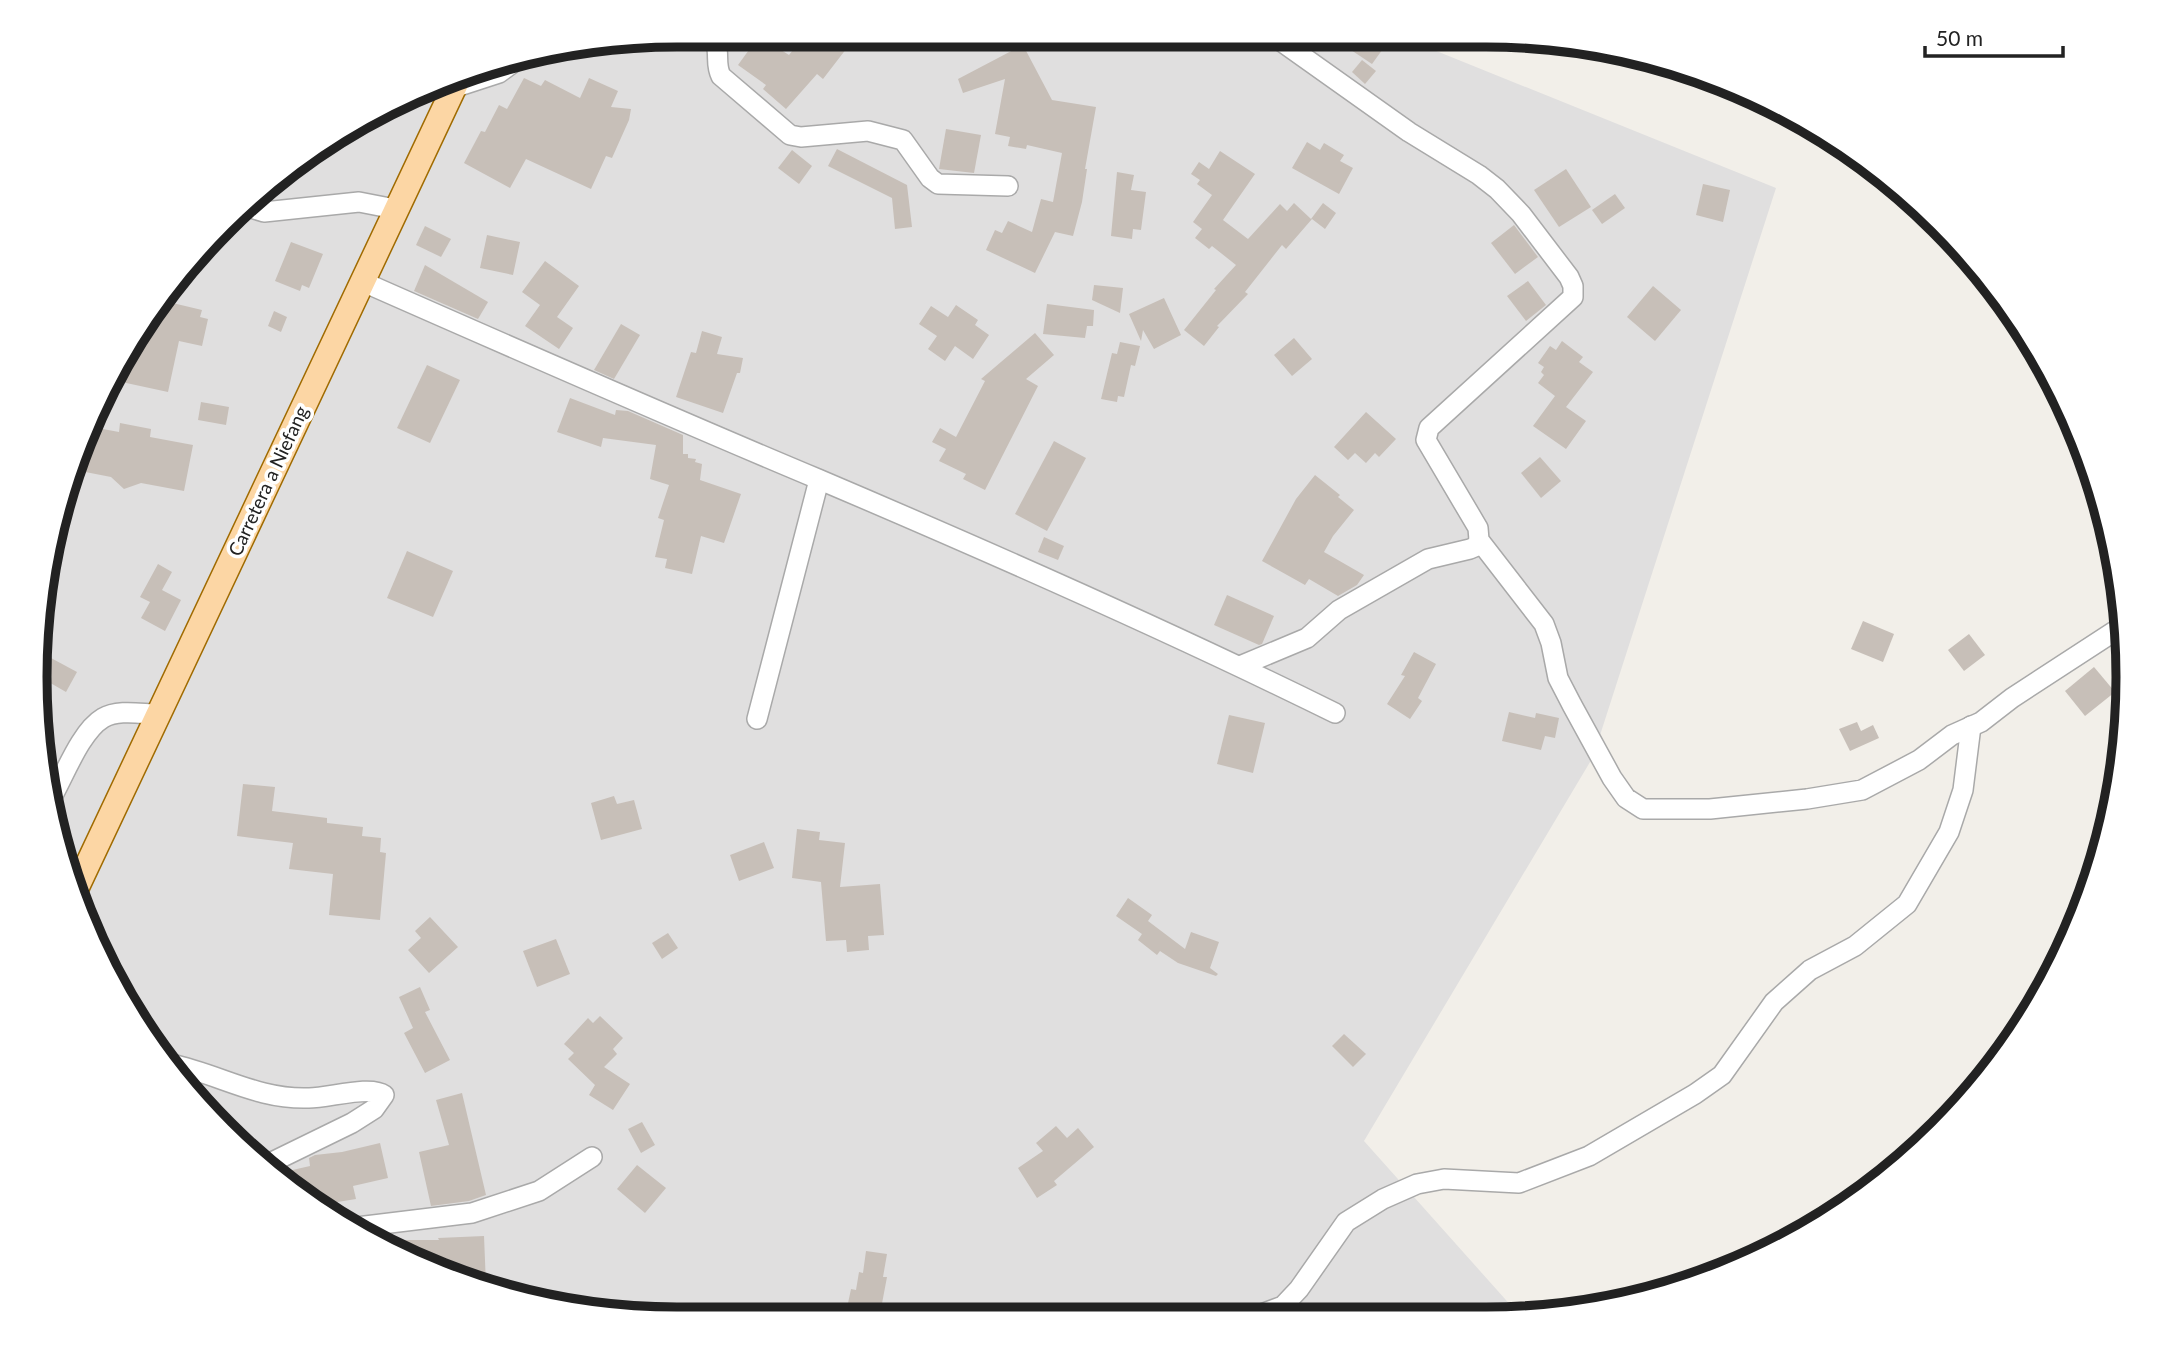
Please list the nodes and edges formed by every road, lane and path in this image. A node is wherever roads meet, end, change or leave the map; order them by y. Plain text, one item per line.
1 (718, 47) edge
2 (1289, 47) edge
3 (452, 89) edge
4 (1008, 186) dead end
5 (395, 209) junction
6 (256, 210) edge
7 (361, 281) junction
8 (819, 480) junction
9 (1479, 540) junction
10 (2114, 632) edge
11 (1240, 666) junction
12 (1335, 713) dead end
13 (158, 714) junction
14 (757, 719) dead end
15 (1971, 726) junction
16 (57, 787) edge
17 (81, 879) edge
18 (184, 1068) edge
19 (592, 1157) dead end
20 (275, 1161) edge
21 (368, 1226) edge
22 (1280, 1307) edge

1 - 4 street
2 - 9 street
3 - 5 main road, Carretera a Niefang
5 - 6 street
5 - 7 main road, Carretera a Niefang
7 - 8 street
7 - 13 main road, Carretera a Niefang
8 - 11 street
8 - 14 street
9 - 11 street
9 - 15 street
10 - 15 street
11 - 12 street
13 - 16 street
13 - 17 main road, Carretera a Niefang
15 - 22 street
18 - 20 street
19 - 21 street

